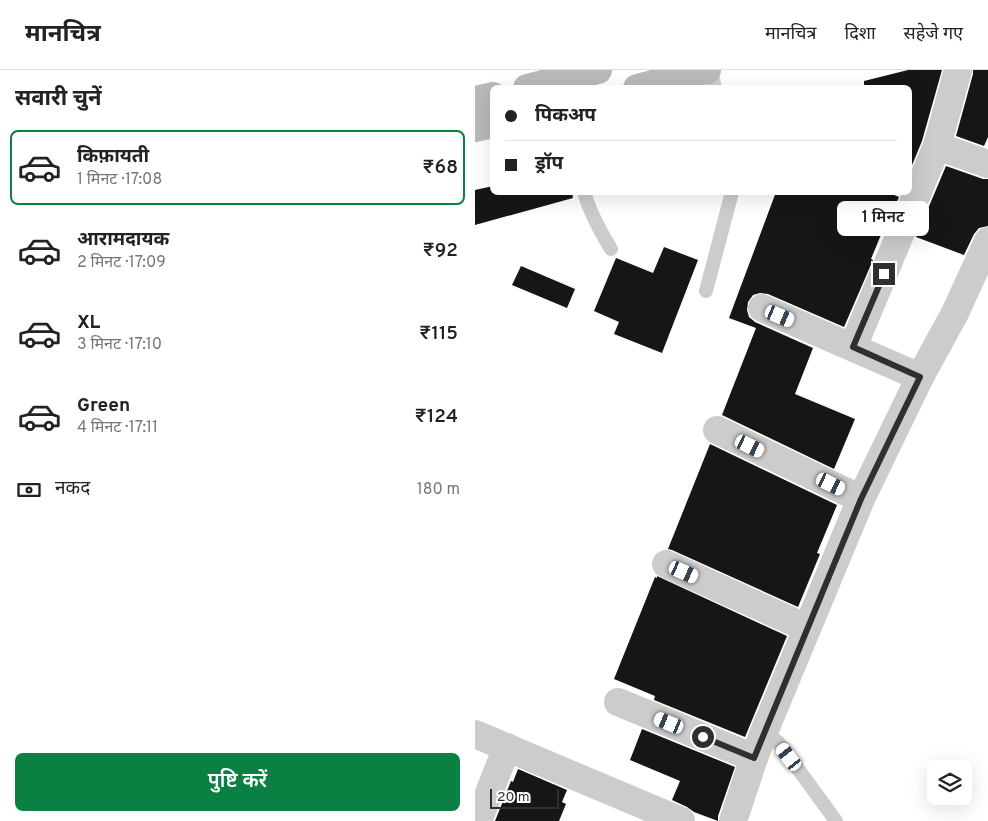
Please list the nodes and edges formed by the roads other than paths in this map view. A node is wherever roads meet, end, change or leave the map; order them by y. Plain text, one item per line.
1 (598, 70) edge
2 (707, 70) edge
3 (711, 70) edge
4 (958, 70) edge
5 (539, 85) edge
6 (649, 85) edge
7 (714, 85) edge
8 (490, 97) edge
9 (475, 100) edge
10 (490, 125) edge
11 (475, 128) edge
12 (937, 146) junction
13 (988, 164) edge
14 (585, 195) edge
15 (731, 195) edge
16 (988, 241) edge
17 (611, 249) dead end
18 (706, 291) dead end
19 (761, 308) dead end
20 (853, 347) junction
21 (920, 377) junction
22 (717, 430) dead end
23 (861, 499) junction
24 (666, 564) dead end
25 (807, 628) junction
26 (618, 702) dead end
27 (763, 732) junction
28 (475, 734) edge
29 (507, 747) junction
30 (754, 758) junction
31 (671, 819) edge
32 (478, 821) edge
33 (733, 821) edge
34 (836, 821) edge

1 - 5 main road
2 - 6 main road
3 - 7 lane
4 - 12 street
8 - 9 main road
10 - 11 main road
12 - 13 street
12 - 20 street
14 - 17 lane
15 - 18 lane
16 - 21 street
19 - 20 street
20 - 21 street
21 - 23 street
22 - 23 street
23 - 25 street
24 - 25 street
25 - 27 street
26 - 30 street
27 - 30 street
27 - 34 lane
28 - 29 street
29 - 31 street
29 - 32 street
30 - 33 street

